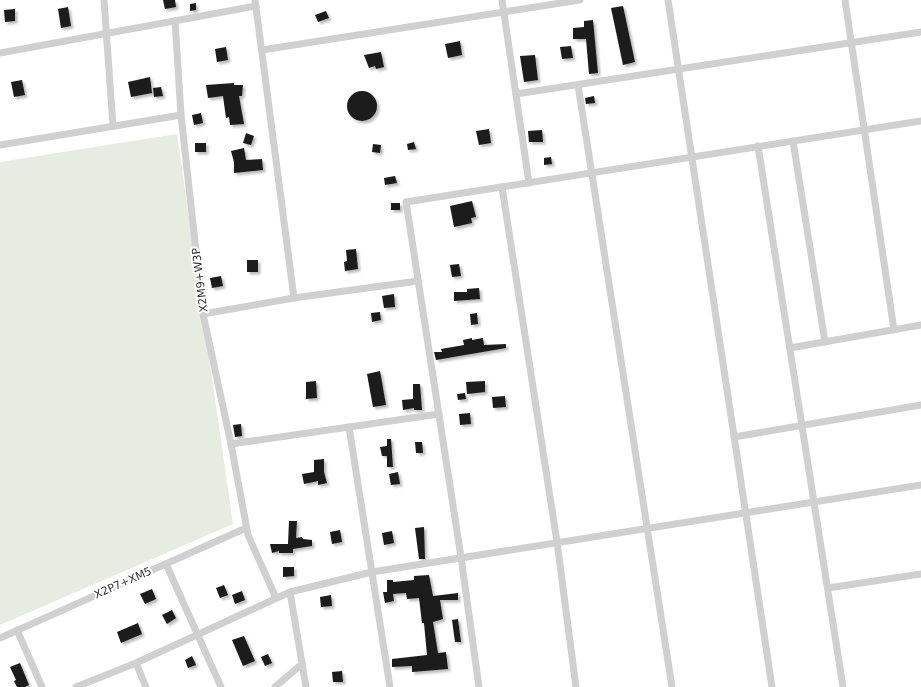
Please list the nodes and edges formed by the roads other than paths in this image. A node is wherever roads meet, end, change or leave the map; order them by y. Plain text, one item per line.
1 (104, 0) edge
2 (502, 0) edge
3 (580, 0) edge
4 (668, 0) edge
5 (845, 0) edge
6 (256, 3) edge
7 (504, 12) junction
8 (175, 21) junction
9 (921, 32) edge
10 (106, 33) junction
11 (852, 43) junction
12 (262, 50) junction
13 (0, 53) edge
14 (679, 69) junction
15 (578, 85) junction
16 (516, 94) junction
17 (181, 115) junction
18 (921, 121) edge
19 (113, 126) junction
20 (864, 130) junction
21 (793, 141) junction
22 (0, 145) edge
23 (758, 146) junction
24 (692, 157) junction
25 (591, 173) junction
26 (529, 183) junction
27 (502, 187) junction
28 (418, 281) junction
29 (294, 298) junction
30 (203, 314) junction
31 (921, 325) edge
32 (894, 330) junction
33 (824, 342) junction
34 (790, 348) junction
35 (921, 406) edge
36 (439, 414) junction
37 (802, 426) junction
38 (349, 427) junction
39 (734, 437) junction
40 (230, 444) junction
41 (921, 485) edge
42 (814, 502) junction
43 (745, 512) junction
44 (246, 528) junction
45 (646, 528) junction
46 (556, 542) junction
47 (461, 558) junction
48 (166, 564) junction
49 (372, 572) junction
50 (921, 574) edge
51 (828, 588) junction
52 (290, 592) junction
53 (276, 598) junction
54 (17, 630) junction
55 (197, 634) junction
56 (0, 638) edge
57 (136, 663) junction
58 (302, 664) junction
59 (42, 687) edge
60 (76, 687) edge
61 (146, 687) edge
62 (221, 687) edge
63 (275, 687) edge
64 (306, 687) edge
65 (390, 687) edge
66 (479, 687) edge
67 (576, 687) edge
68 (672, 687) edge
69 (772, 687) edge
70 (843, 687) edge

1 - 10 street
2 - 7 street
3 - 7 street
4 - 14 street
5 - 11 street
6 - 8 street
6 - 12 street
7 - 12 street
7 - 16 street
8 - 10 street
8 - 17 street, X2M9+W3P
9 - 11 street
10 - 13 street
10 - 19 street
11 - 14 street
11 - 20 street
12 - 29 street
14 - 15 street
14 - 24 street
15 - 16 street
15 - 25 street
16 - 26 street
17 - 19 street
17 - 30 street, X2M9+W3P
18 - 20 street
19 - 22 street
20 - 21 street
20 - 32 street
21 - 23 street
21 - 33 street
23 - 24 street
23 - 34 street
24 - 25 street
24 - 39 street
25 - 26 street
25 - 45 street
26 - 27 street
27 - 28 street
27 - 46 street
28 - 29 street
28 - 36 street
29 - 30 street
30 - 40 street, X2M9+W3P
31 - 32 street
32 - 33 street
33 - 34 street
34 - 37 street
35 - 37 street
36 - 38 street
36 - 47 street
37 - 39 street
37 - 42 street
38 - 40 street
38 - 49 street
39 - 43 street
40 - 44 street, X2M9+W3P
41 - 42 street
42 - 43 street
42 - 51 street
43 - 45 street
43 - 69 street
44 - 48 street, X2P7+XM5
44 - 53 street, X2M9+W3P
45 - 46 street
45 - 68 street
46 - 47 street
46 - 67 street
47 - 49 street
47 - 66 street
48 - 54 street, X2P7+XM5
48 - 55 street
49 - 52 street
49 - 65 street
50 - 51 street
51 - 70 street
52 - 53 street
52 - 58 street
53 - 55 street
54 - 56 street, X2P7+XM5
54 - 59 street
55 - 57 street
55 - 62 street
57 - 60 street
57 - 61 street
58 - 63 street
58 - 64 street

